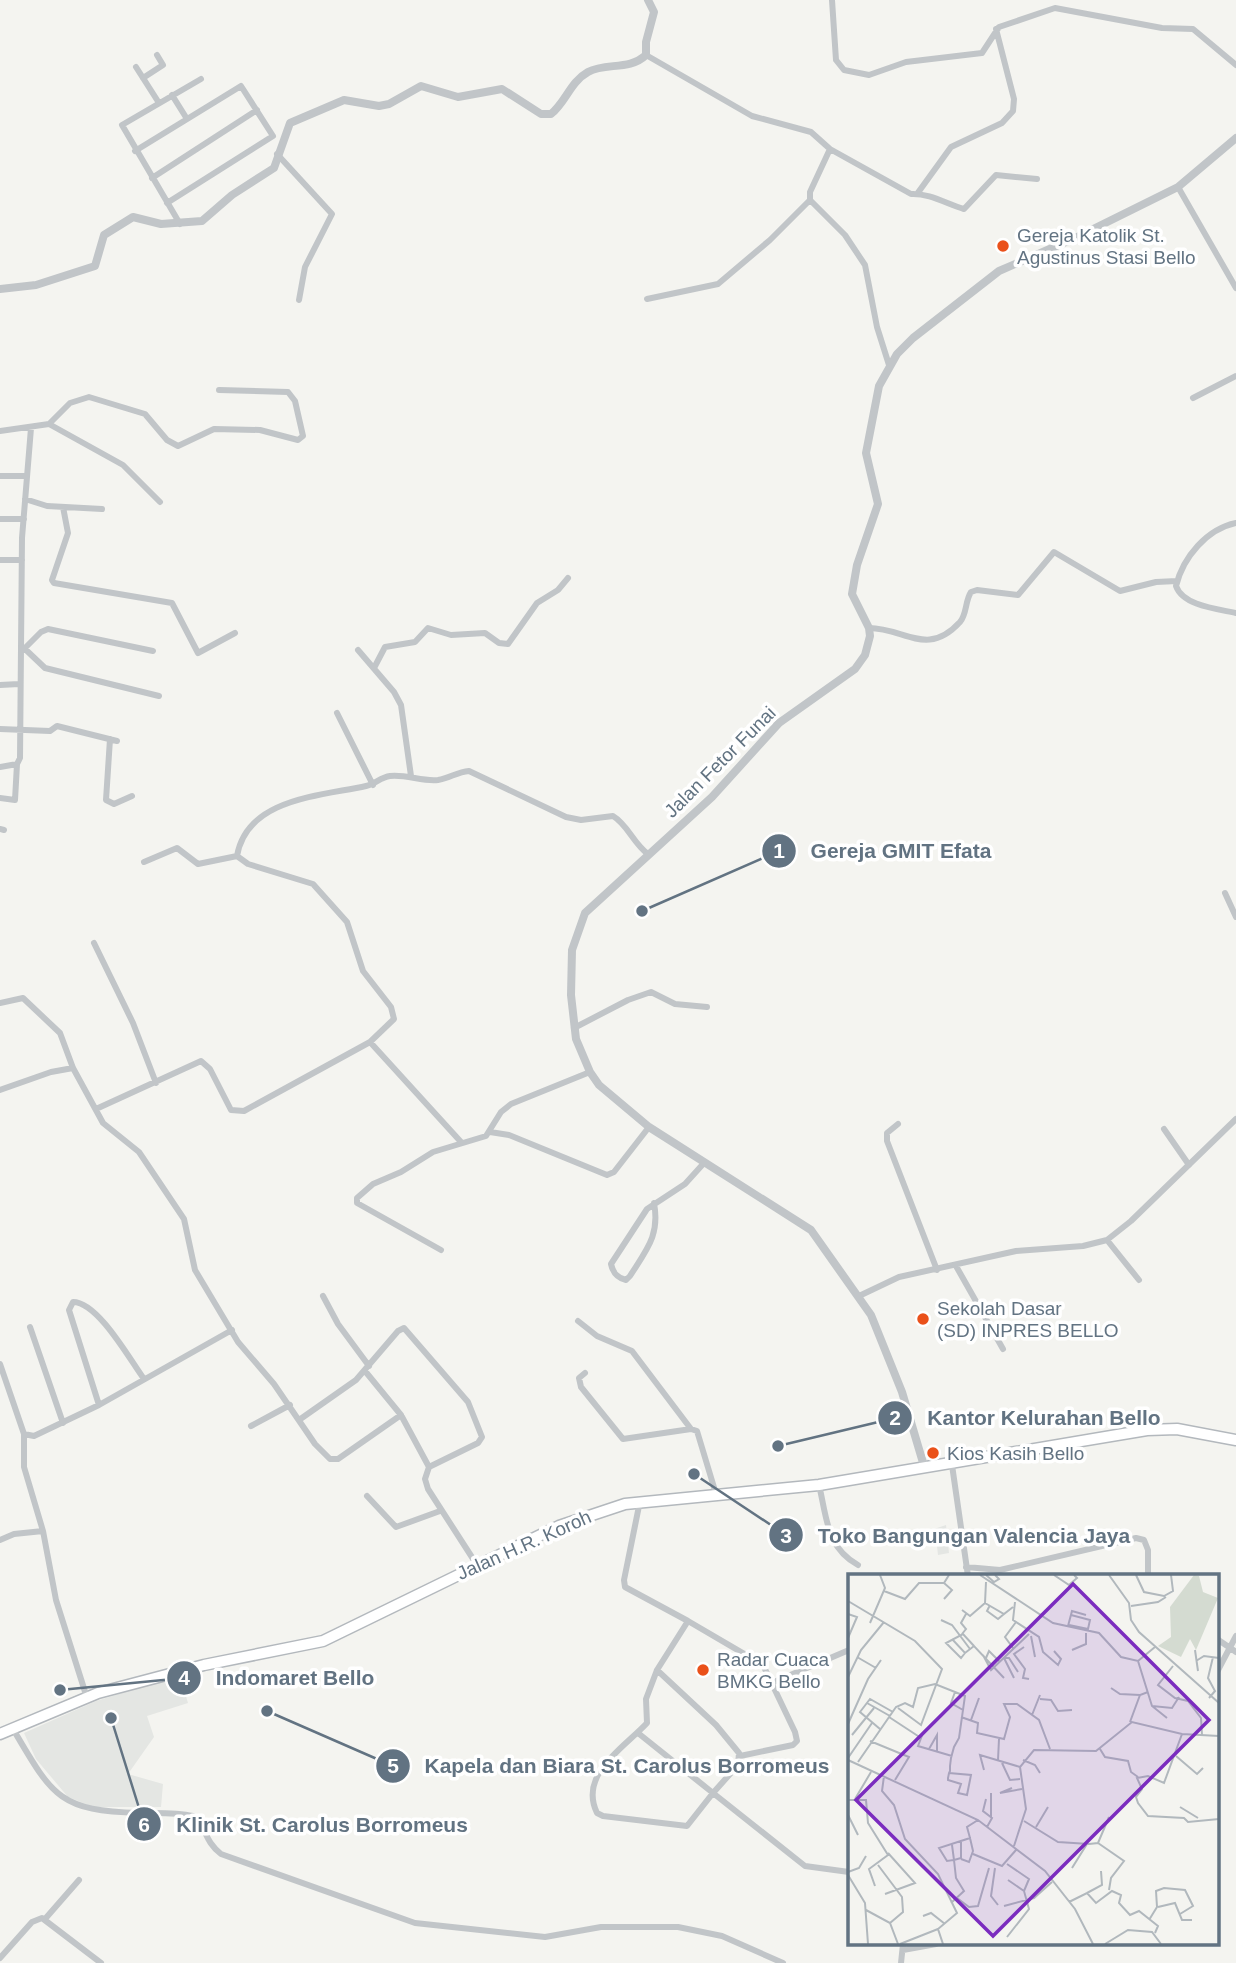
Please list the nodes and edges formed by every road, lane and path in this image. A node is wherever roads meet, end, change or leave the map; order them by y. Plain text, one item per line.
1 (648, 0) edge
2 (832, 0) edge
3 (996, 29) junction
4 (157, 55) dead end
5 (646, 55) junction
6 (1236, 65) edge
7 (136, 67) dead end
8 (143, 78) junction
9 (201, 79) dead end
10 (173, 95) junction
11 (159, 103) junction
12 (257, 110) junction
13 (187, 119) junction
14 (1236, 138) edge
15 (830, 149) junction
16 (135, 151) junction
17 (277, 154) junction
18 (152, 178) junction
19 (1037, 179) dead end
20 (1178, 187) junction
21 (918, 194) junction
22 (810, 200) junction
23 (167, 203) junction
24 (180, 224) junction
25 (1236, 288) edge
26 (0, 289) edge
27 (648, 299) dead end
28 (299, 300) dead end
29 (889, 365) junction
30 (1236, 376) edge
31 (219, 390) dead end
32 (1193, 398) dead end
33 (49, 424) junction
34 (32, 428) junction
35 (0, 431) edge
36 (0, 476) edge
37 (27, 476) junction
38 (25, 499) junction
39 (160, 502) dead end
40 (63, 507) junction
41 (102, 509) dead end
42 (0, 519) edge
43 (24, 519) junction
44 (1236, 523) edge
45 (0, 560) edge
46 (22, 560) junction
47 (568, 578) dead end
48 (1177, 581) junction
49 (1236, 613) edge
50 (869, 628) junction
51 (235, 633) dead end
52 (358, 650) dead end
53 (22, 651) junction
54 (153, 651) dead end
55 (373, 668) junction
56 (19, 684) junction
57 (0, 685) edge
58 (159, 696) dead end
59 (337, 713) dead end
60 (0, 729) edge
61 (19, 729) junction
62 (17, 764) junction
63 (0, 766) edge
64 (411, 776) junction
65 (373, 785) junction
66 (132, 796) dead end
67 (0, 798) edge
68 (648, 854) junction
69 (237, 856) junction
70 (144, 862) dead end
71 (1226, 893) dead end
72 (1236, 917) edge
73 (94, 943) dead end
74 (0, 1003) edge
75 (708, 1006) dead end
76 (574, 1028) junction
77 (370, 1042) junction
78 (73, 1069) junction
79 (590, 1072) junction
80 (156, 1083) junction
81 (0, 1090) edge
82 (96, 1109) junction
83 (1236, 1119) edge
84 (898, 1124) dead end
85 (649, 1127) junction
86 (1164, 1129) dead end
87 (490, 1132) junction
88 (461, 1142) junction
89 (704, 1163) junction
90 (1189, 1165) junction
91 (654, 1203) junction
92 (1107, 1240) junction
93 (442, 1250) dead end
94 (956, 1266) junction
95 (937, 1270) junction
96 (1139, 1280) dead end
97 (323, 1296) dead end
98 (859, 1296) junction
99 (578, 1321) dead end
100 (30, 1327) dead end
101 (232, 1330) junction
102 (1003, 1349) dead end
103 (0, 1364) edge
104 (367, 1369) junction
105 (585, 1373) dead end
106 (144, 1379) junction
107 (10, 1391) junction
108 (0, 1395) edge
109 (99, 1405) junction
110 (290, 1405) junction
111 (401, 1415) junction
112 (299, 1420) junction
113 (63, 1423) junction
114 (251, 1426) dead end
115 (691, 1429) junction
116 (24, 1434) junction
117 (1236, 1440) edge
118 (952, 1465) junction
119 (924, 1466) junction
120 (429, 1467) junction
121 (819, 1485) junction
122 (716, 1494) junction
123 (366, 1496) dead end
124 (640, 1501) junction
125 (440, 1511) junction
126 (43, 1531) junction
127 (0, 1540) edge
128 (858, 1564) dead end
129 (477, 1565) junction
130 (966, 1567) junction
131 (968, 1574) edge
132 (1148, 1574) edge
133 (688, 1621) junction
134 (1236, 1636) edge
135 (1218, 1640) edge
136 (848, 1650) edge
137 (1233, 1651) edge
138 (657, 1670) junction
139 (1218, 1671) edge
140 (774, 1682) junction
141 (87, 1698) junction
142 (13, 1729) junction
143 (638, 1733) junction
144 (0, 1734) edge
145 (740, 1756) junction
146 (713, 1793) junction
147 (848, 1872) edge
148 (79, 1880) dead end
149 (46, 1919) junction
150 (903, 1947) edge
151 (91, 1956) junction
152 (0, 1958) edge
153 (85, 1963) edge
154 (101, 1963) edge
155 (783, 1963) edge
156 (901, 1963) edge

1 - 5 street
2 - 3 street
3 - 6 street
3 - 21 street
4 - 8 street
5 - 15 street
5 - 17 street
7 - 8 street
8 - 11 street
9 - 10 street
10 - 11 street
10 - 13 street
11 - 16 street
12 - 13 street
12 - 18 street
12 - 23 street
13 - 16 street
14 - 20 street
15 - 21 street
15 - 22 street
16 - 18 street
17 - 24 street
17 - 28 street
18 - 23 street
19 - 21 street
20 - 25 street
20 - 29 street
22 - 27 street
22 - 29 street
23 - 24 street
24 - 26 street
29 - 50 street
30 - 32 street
31 - 33 street
33 - 34 street
33 - 39 street
34 - 35 street
34 - 37 street
36 - 37 street
37 - 38 street
38 - 40 street
38 - 43 street
40 - 41 street
40 - 51 street
42 - 43 street
43 - 46 street
44 - 48 street
45 - 46 street
46 - 53 street
47 - 55 street
48 - 49 street
48 - 50 street
50 - 68 street, Jalan Fetor Funai
52 - 55 street
53 - 54 street
53 - 56 street
53 - 58 street
55 - 64 street
56 - 57 street
56 - 61 street
59 - 65 street
60 - 61 street
61 - 62 street
61 - 66 street
62 - 63 street
62 - 67 street
64 - 65 street
64 - 68 street
65 - 69 street
68 - 76 street, Jalan Fetor Funai
69 - 70 street
69 - 77 street
71 - 72 street
73 - 80 street
74 - 78 street
75 - 76 street
76 - 79 street, Jalan Fetor Funai
77 - 80 street
77 - 88 street
78 - 81 street
78 - 82 street
79 - 85 street, Jalan Fetor Funai
79 - 87 street
80 - 82 street
82 - 101 street
83 - 90 street
84 - 95 street
85 - 87 street
85 - 89 street, Jalan Fetor Funai
86 - 90 street
87 - 88 street
88 - 93 street
89 - 91 street
89 - 98 street, Jalan Fetor Funai
90 - 92 street
91 - 91 street
92 - 94 street
92 - 96 street
94 - 95 street
94 - 102 street
95 - 98 street
97 - 104 street
98 - 119 street, Jalan Fetor Funai
99 - 115 street
100 - 113 street
101 - 106 street
101 - 110 street
103 - 107 street
104 - 111 street
104 - 112 street
104 - 120 street
105 - 115 street
106 - 109 street
106 - 109 street
107 - 108 street
107 - 116 street
109 - 113 street
110 - 112 street
110 - 114 street
111 - 112 street
111 - 120 street
113 - 116 street
115 - 122 street
116 - 126 street
117 - 118 main road, Jalan H.R. Koroh
118 - 119 main road, Jalan H.R. Koroh
118 - 130 street
119 - 121 main road, Jalan H.R. Koroh
120 - 125 street
121 - 122 main road, Jalan H.R. Koroh
121 - 128 street
122 - 124 main road, Jalan H.R. Koroh
123 - 125 street
124 - 129 main road, Jalan H.R. Koroh
124 - 133 street
125 - 129 street
126 - 127 street
126 - 141 street
129 - 141 main road, Jalan H.R. Koroh
130 - 131 street
130 - 132 street
133 - 138 street
133 - 140 street
134 - 137 street
135 - 137 street
136 - 140 street
137 - 139 street
138 - 143 street
138 - 145 street
140 - 145 street
141 - 142 main road, Jalan H.R. Koroh
142 - 144 main road, Jalan H.R. Koroh
142 - 155 street
143 - 146 street
143 - 146 street
145 - 146 street
146 - 147 street
148 - 149 street
149 - 151 street
149 - 152 street
150 - 156 street
151 - 153 street
151 - 154 street

